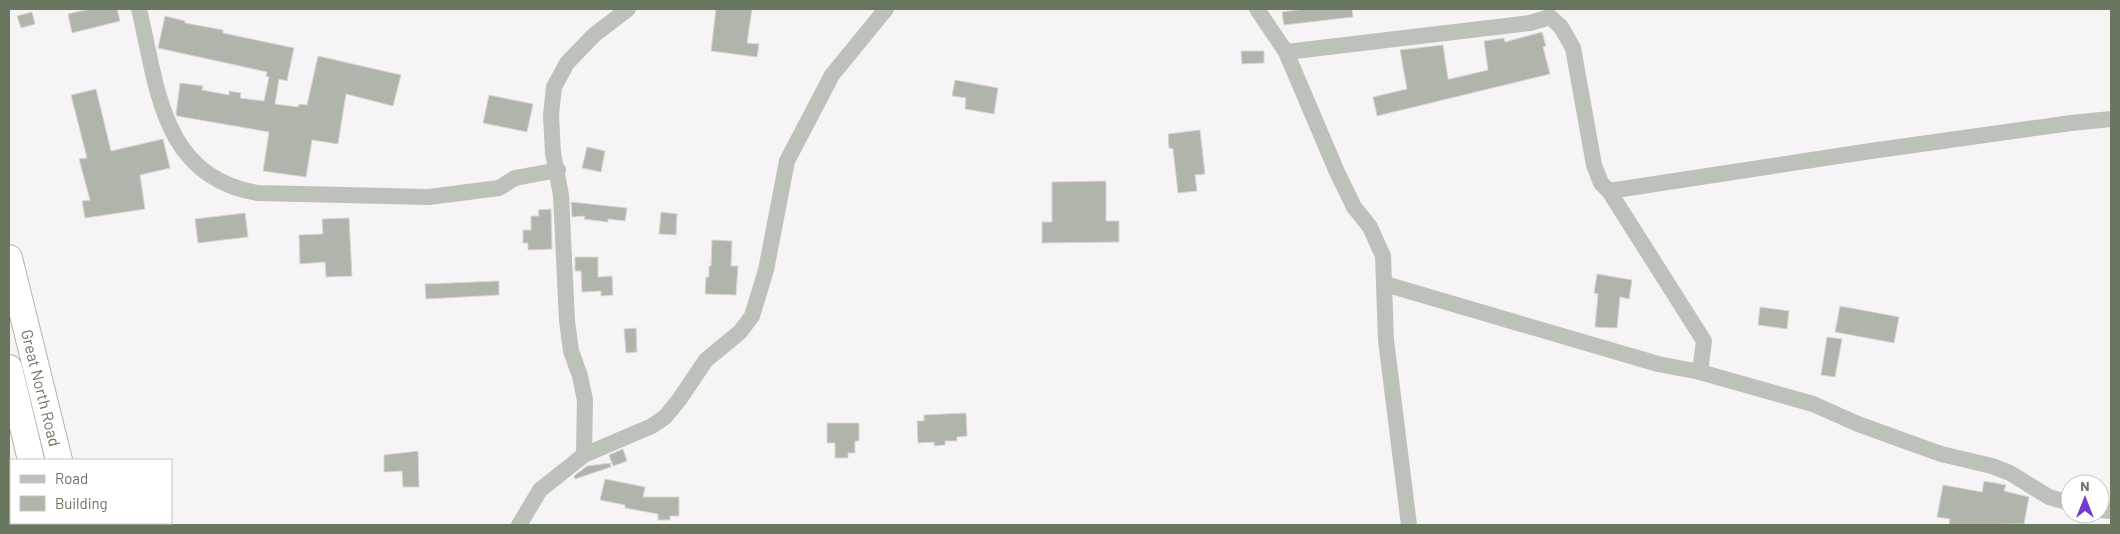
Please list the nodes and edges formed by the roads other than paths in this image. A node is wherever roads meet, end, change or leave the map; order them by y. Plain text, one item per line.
1 (139, 9) edge
2 (628, 9) edge
3 (886, 9) edge
4 (1257, 9) edge
5 (1286, 52) junction
6 (2111, 120) edge
7 (558, 170) junction
8 (1609, 191) junction
9 (9, 258) edge
10 (1385, 284) junction
11 (9, 368) edge
12 (1700, 372) junction
13 (584, 455) junction
14 (31, 459) edge
15 (58, 459) edge
16 (2060, 500) edge
17 (520, 525) edge
18 (1409, 525) edge

1 - 7 street
2 - 7 street
3 - 13 street
4 - 5 street
5 - 8 street
5 - 10 street
6 - 8 street
7 - 13 street
8 - 12 street
9 - 15 highway, Great North Road
10 - 12 street
10 - 18 street
11 - 14 highway, Great North Road
12 - 16 street
13 - 17 street

